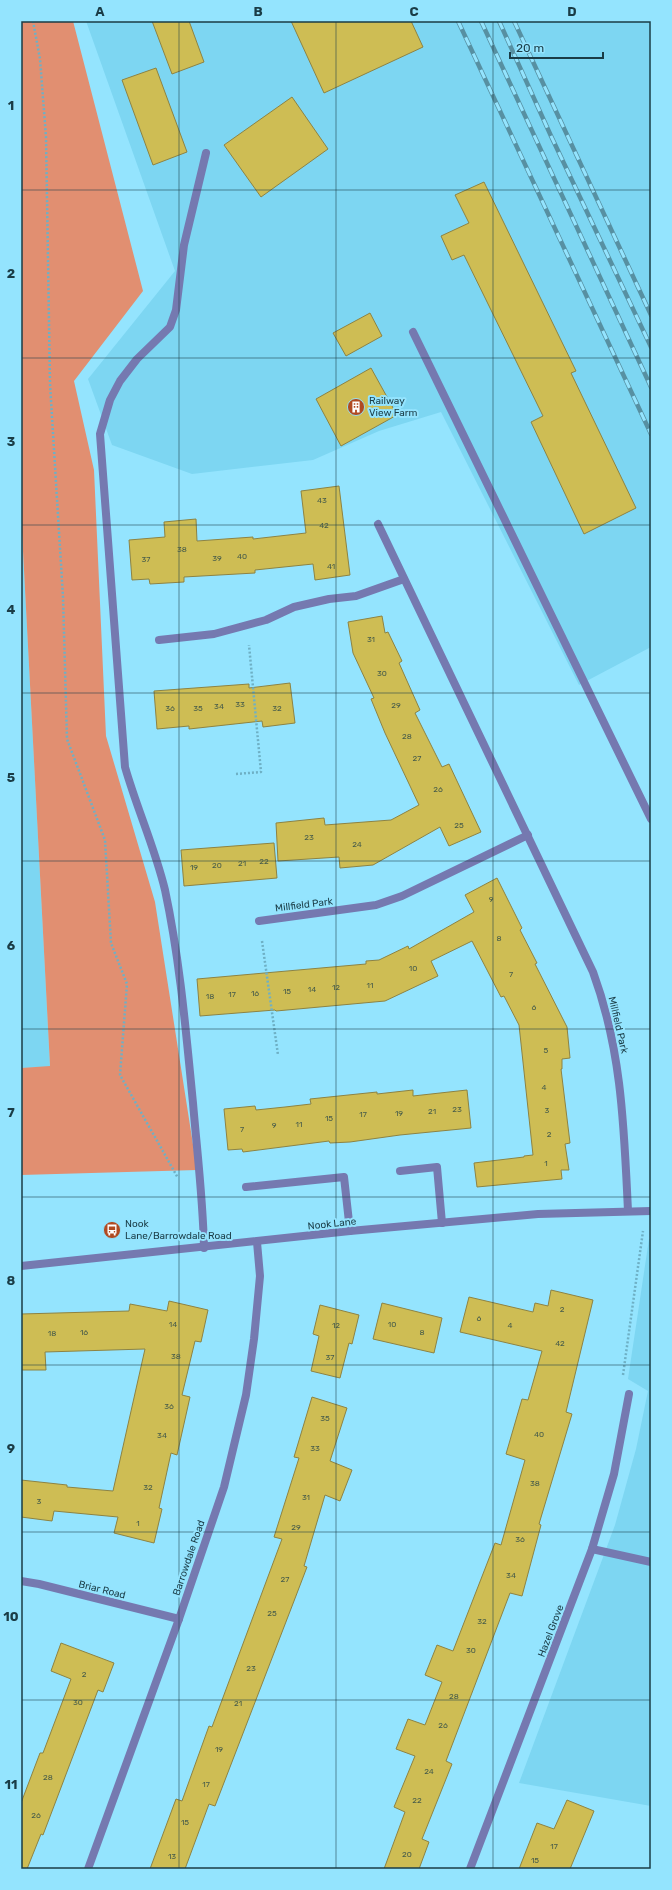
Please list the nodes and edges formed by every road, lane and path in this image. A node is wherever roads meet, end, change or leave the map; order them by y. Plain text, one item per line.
1 (33, 21) edge
2 (206, 153) dead end
3 (413, 332) dead end
4 (378, 524) dead end
5 (404, 579) junction
6 (247, 625) junction
7 (159, 640) dead end
8 (236, 774) dead end
9 (651, 819) edge
10 (528, 835) junction
11 (259, 921) joint
12 (278, 1055) dead end
13 (400, 1171) dead end
14 (181, 1183) dead end
15 (246, 1187) dead end
16 (628, 1211) junction
17 (649, 1211) edge
18 (442, 1224) junction
19 (350, 1232) junction
20 (257, 1242) junction
21 (204, 1248) junction
22 (21, 1266) edge
23 (629, 1394) joint
24 (592, 1549) junction
25 (651, 1562) edge
26 (21, 1581) edge
27 (179, 1619) junction
28 (88, 1869) edge
29 (470, 1869) edge

1 - 14 path
2 - 21 street
3 - 9 street
4 - 5 street, Millfield Park
5 - 6 street
5 - 10 street, Millfield Park
6 - 7 street
6 - 8 path
10 - 11 street, Millfield Park
10 - 16 street, Millfield Park
11 - 12 path
13 - 18 street
15 - 19 street
16 - 17 street, Nook Lane
16 - 18 street, Nook Lane
17 - 23 path
18 - 19 street, Nook Lane
19 - 20 street, Nook Lane
20 - 21 street, Nook Lane
20 - 27 street, Barrowdale Road
21 - 22 street, Nook Lane
23 - 24 street, Hazel Grove
24 - 25 street
24 - 29 street, Hazel Grove
26 - 27 street, Briar Road
27 - 28 street, Barrowdale Road

